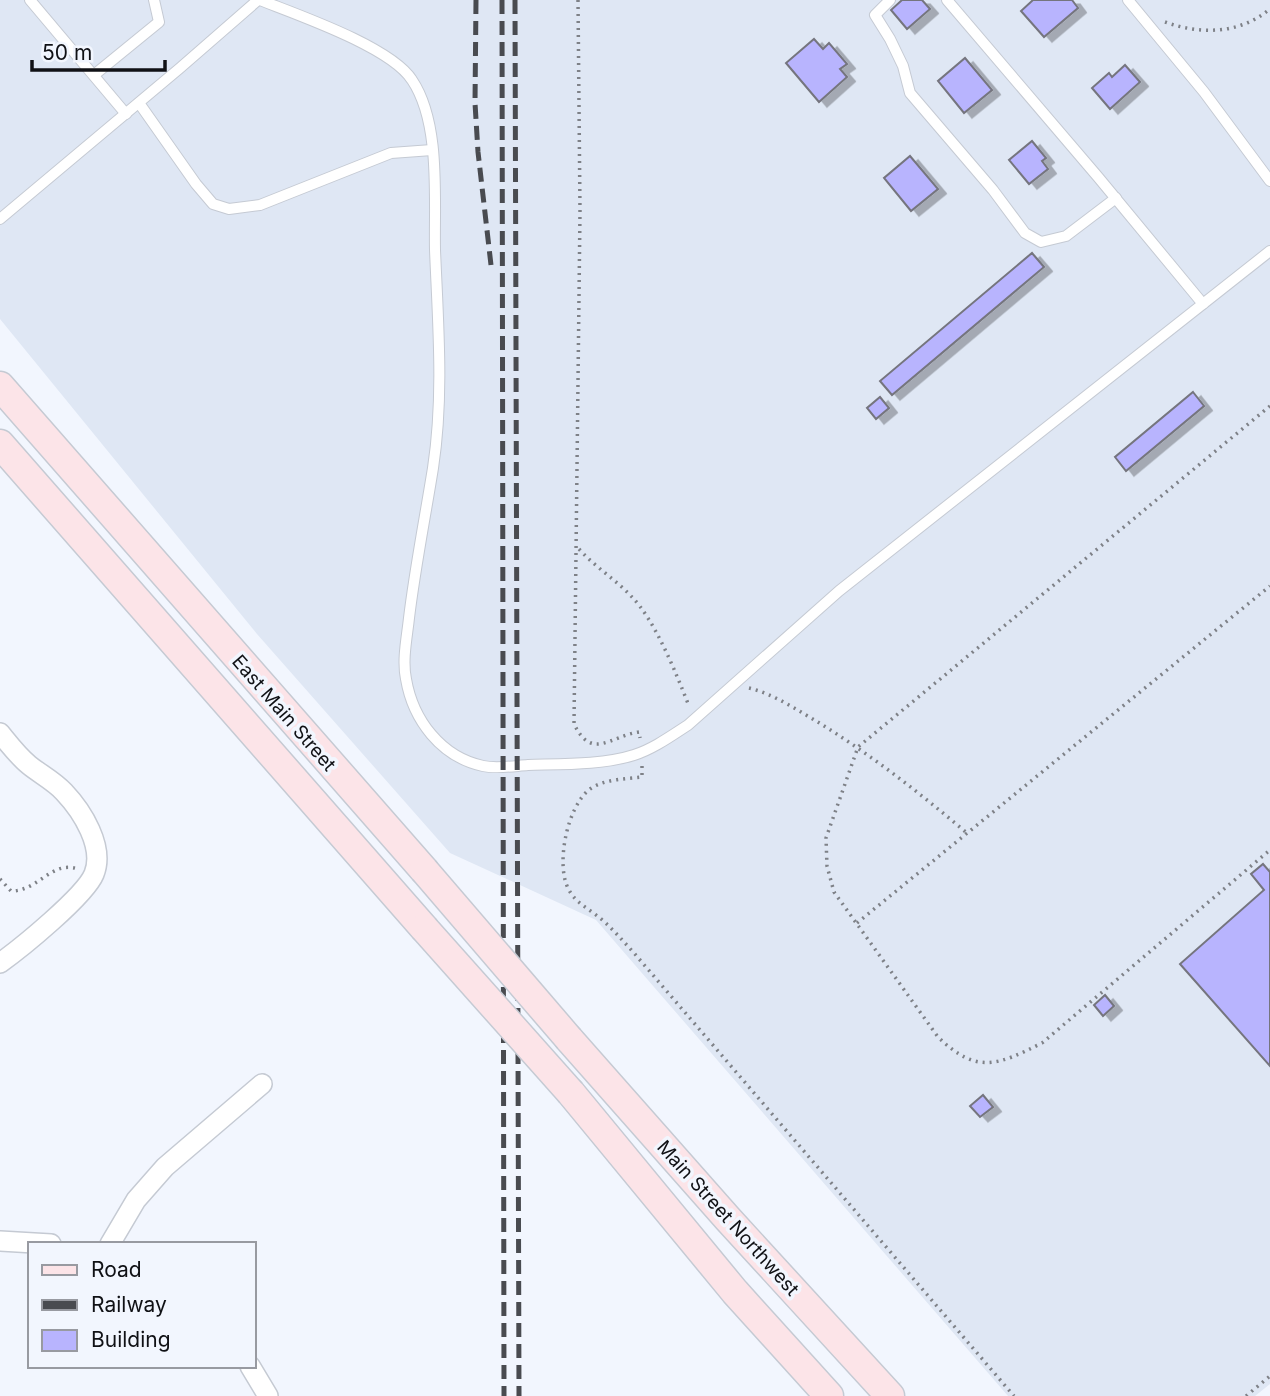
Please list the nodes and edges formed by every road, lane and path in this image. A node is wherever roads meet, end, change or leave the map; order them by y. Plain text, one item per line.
1 (30, 0) edge
2 (154, 0) edge
3 (259, 0) edge
4 (579, 0) edge
5 (890, 0) edge
6 (947, 0) edge
7 (1128, 0) edge
8 (1270, 9) edge
9 (1137, 10) junction
10 (94, 75) junction
11 (139, 103) junction
12 (126, 114) junction
13 (432, 150) junction
14 (1270, 181) edge
15 (1115, 198) junction
16 (0, 219) edge
17 (1270, 251) edge
18 (1203, 304) junction
19 (0, 386) edge
20 (1270, 406) edge
21 (0, 444) edge
22 (577, 548) junction
23 (1270, 586) edge
24 (733, 685) junction
25 (694, 719) junction
26 (0, 733) edge
27 (858, 747) junction
28 (642, 751) junction
29 (968, 834) junction
30 (1270, 850) edge
31 (94, 874) junction
32 (0, 879) edge
33 (856, 923) junction
34 (0, 963) edge
35 (569, 1039) joint
36 (262, 1084) dead end
37 (571, 1093) joint
38 (0, 1241) edge
39 (111, 1242) edge
40 (28, 1243) edge
41 (251, 1368) edge
42 (1270, 1376) edge
43 (268, 1396) edge
44 (829, 1396) edge
45 (890, 1396) edge
46 (1014, 1396) edge
47 (1245, 1396) edge

1 - 10 lane
2 - 10 lane
3 - 11 lane
3 - 13 lane
4 - 22 path
5 - 15 lane
6 - 15 lane
7 - 9 lane
8 - 9 path
9 - 14 lane
10 - 12 lane
11 - 12 lane
11 - 13 lane
12 - 16 lane
13 - 28 lane
15 - 18 lane
17 - 18 lane
18 - 24 lane
19 - 35 main road, East Main Street, bridge
20 - 27 path
21 - 37 main road, East Main Street, bridge
22 - 25 path
22 - 28 path
23 - 29 path
24 - 25 lane
24 - 27 path
25 - 28 lane
26 - 31 street
27 - 29 path
27 - 33 path
28 - 46 path
29 - 33 path
30 - 33 path
31 - 32 path
31 - 34 street
35 - 45 main road, Main Street Northwest
36 - 39 street
37 - 44 main road, Main Street Northwest
38 - 40 street
41 - 43 street
42 - 47 path

